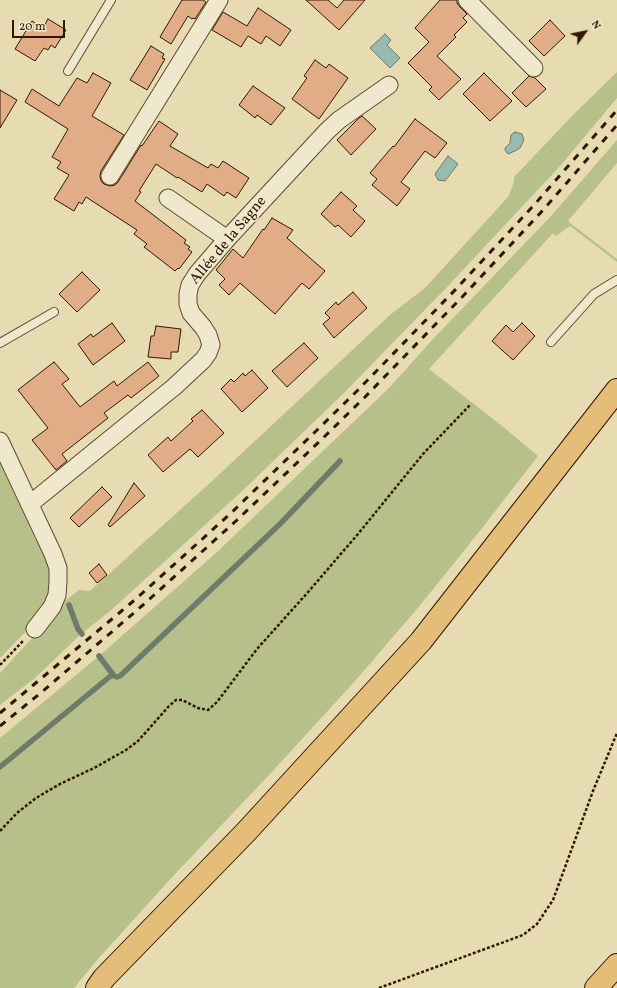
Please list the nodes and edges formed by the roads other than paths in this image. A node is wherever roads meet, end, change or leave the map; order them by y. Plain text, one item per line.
1 (111, 0) edge
2 (219, 0) edge
3 (467, 0) edge
4 (534, 68) dead end
5 (68, 71) dead end
6 (389, 85) dead end
7 (110, 176) dead end
8 (168, 198) dead end
9 (227, 239) junction
10 (617, 280) edge
11 (54, 312) dead end
12 (0, 342) edge
13 (551, 342) dead end
14 (617, 390) edge
15 (0, 441) edge
16 (30, 504) junction
17 (34, 629) road end
18 (617, 965) edge
19 (97, 988) edge
20 (596, 988) edge

1 - 5 lane
2 - 7 street
3 - 4 street
6 - 9 street, Allée de la Sagne
8 - 9 street
9 - 16 street, Allée de la Sagne
10 - 13 lane
11 - 12 lane
14 - 19 main road
15 - 16 street
16 - 17 street
18 - 20 main road

